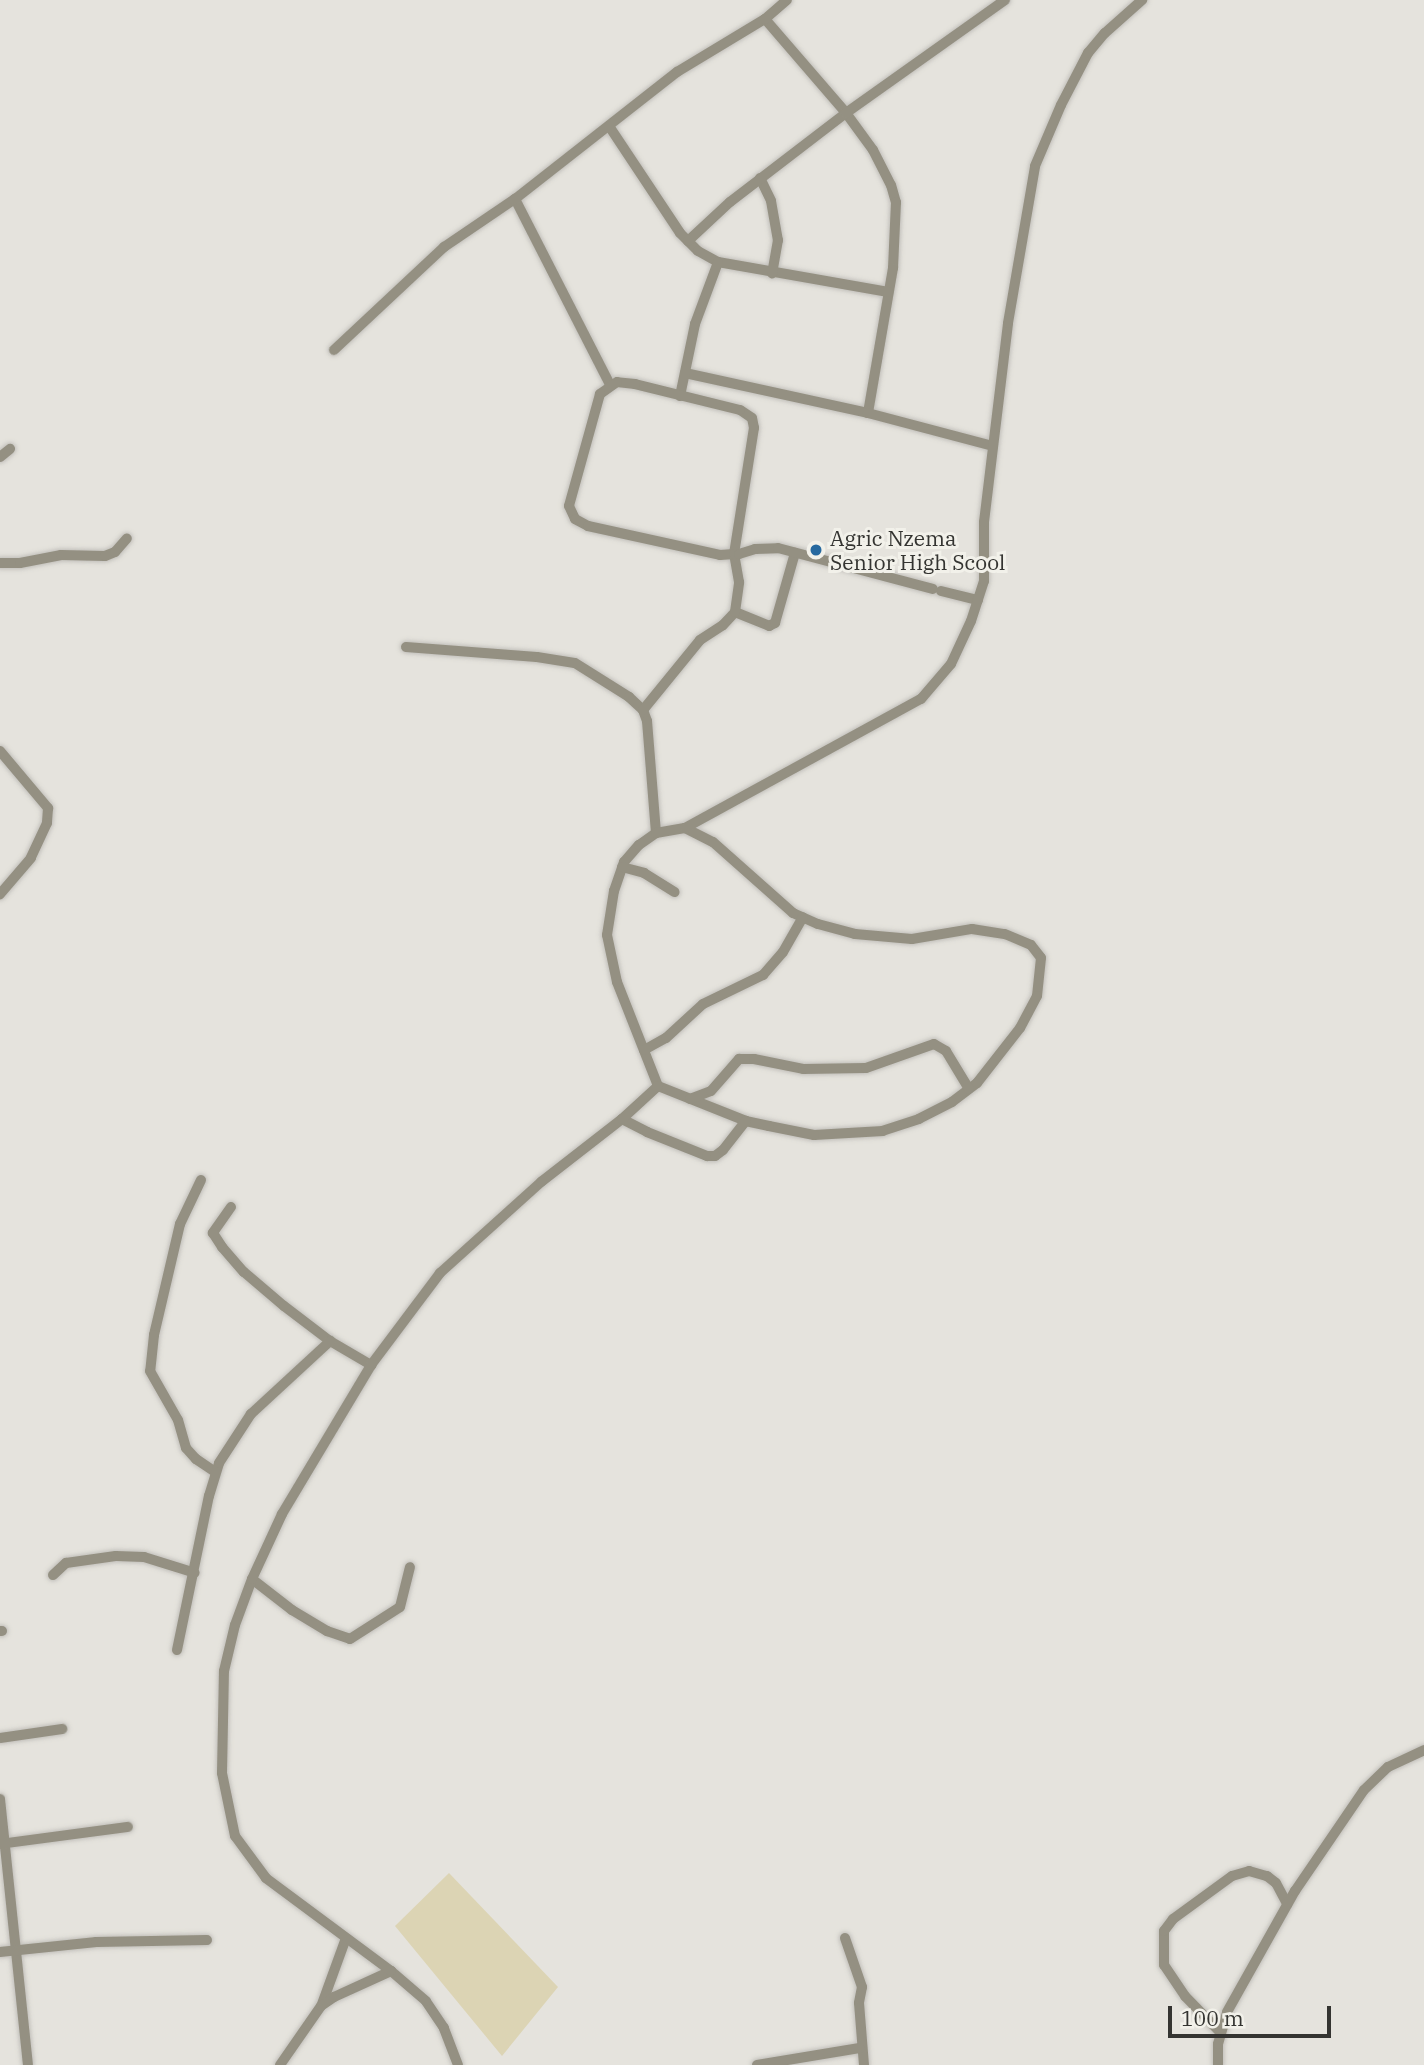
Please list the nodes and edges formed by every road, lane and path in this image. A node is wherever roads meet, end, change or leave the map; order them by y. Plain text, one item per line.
1 (787, 0) edge
2 (1005, 0) edge
3 (1142, 0) edge
4 (765, 19) junction
5 (846, 113) junction
6 (609, 126) junction
7 (760, 178) junction
8 (515, 200) junction
9 (688, 241) junction
10 (718, 262) junction
11 (772, 273) junction
12 (888, 292) junction
13 (334, 350) dead end
14 (685, 373) junction
15 (610, 385) junction
16 (680, 396) junction
17 (868, 413) junction
18 (993, 446) junction
19 (10, 449) dead end
20 (0, 457) edge
21 (127, 538) dead end
22 (795, 553) junction
23 (734, 554) junction
24 (0, 563) edge
25 (978, 600) junction
26 (735, 612) junction
27 (406, 647) dead end
28 (643, 710) junction
29 (0, 751) edge
30 (685, 828) junction
31 (656, 834) junction
32 (622, 867) junction
33 (674, 892) dead end
34 (0, 894) edge
35 (803, 917) junction
36 (643, 1050) junction
37 (658, 1086) junction
38 (968, 1089) junction
39 (690, 1100) junction
40 (622, 1119) junction
41 (746, 1121) junction
42 (201, 1180) dead end
43 (231, 1207) dead end
44 (330, 1341) junction
45 (371, 1365) junction
46 (215, 1472) junction
47 (410, 1567) dead end
48 (195, 1573) junction
49 (53, 1575) dead end
50 (252, 1579) junction
51 (177, 1650) dead end
52 (62, 1729) dead end
53 (0, 1738) edge
54 (1424, 1750) edge
55 (0, 1799) edge
56 (128, 1827) dead end
57 (2, 1844) edge
58 (1287, 1904) junction
59 (346, 1938) junction
60 (845, 1938) dead end
61 (207, 1940) dead end
62 (15, 1950) junction
63 (0, 1952) edge
64 (391, 1971) junction
65 (321, 2006) junction
66 (1220, 2032) junction
67 (860, 2048) junction
68 (29, 2065) edge
69 (280, 2065) edge
70 (458, 2065) edge
71 (757, 2065) edge
72 (864, 2065) edge
73 (1218, 2065) edge

1 - 4 street
2 - 5 street
3 - 18 street
4 - 5 street
4 - 6 street
5 - 7 street
5 - 12 street
6 - 8 street
6 - 9 street
7 - 9 street
7 - 11 street
8 - 13 street
8 - 15 street
9 - 10 street
10 - 11 street
10 - 14 street
11 - 12 street
12 - 17 street
14 - 16 street
14 - 17 street
15 - 16 street
15 - 23 street
16 - 23 street
17 - 18 street
18 - 25 street
19 - 20 street
21 - 24 street
22 - 23 street
22 - 25 street
22 - 26 street
23 - 26 street
25 - 30 street
26 - 28 street
27 - 28 street
28 - 31 street
29 - 34 street
30 - 31 street
30 - 35 street
31 - 32 street
32 - 33 street
32 - 36 street
35 - 36 street
35 - 38 street
36 - 37 street
37 - 39 street
37 - 40 street
38 - 39 street
38 - 41 street
39 - 41 street
40 - 41 street
40 - 45 street
42 - 46 street
43 - 44 street
44 - 45 street
44 - 46 street
45 - 50 street
46 - 48 street
47 - 50 street
48 - 49 street
48 - 51 street
50 - 59 street
52 - 53 street
54 - 58 street
55 - 57 street
56 - 57 street
57 - 62 street
58 - 66 street
58 - 66 street
59 - 64 street
59 - 65 street
60 - 67 street
61 - 62 street
62 - 63 street
62 - 68 street
64 - 65 street
64 - 70 street
65 - 69 street
66 - 73 street
67 - 71 street
67 - 72 street

